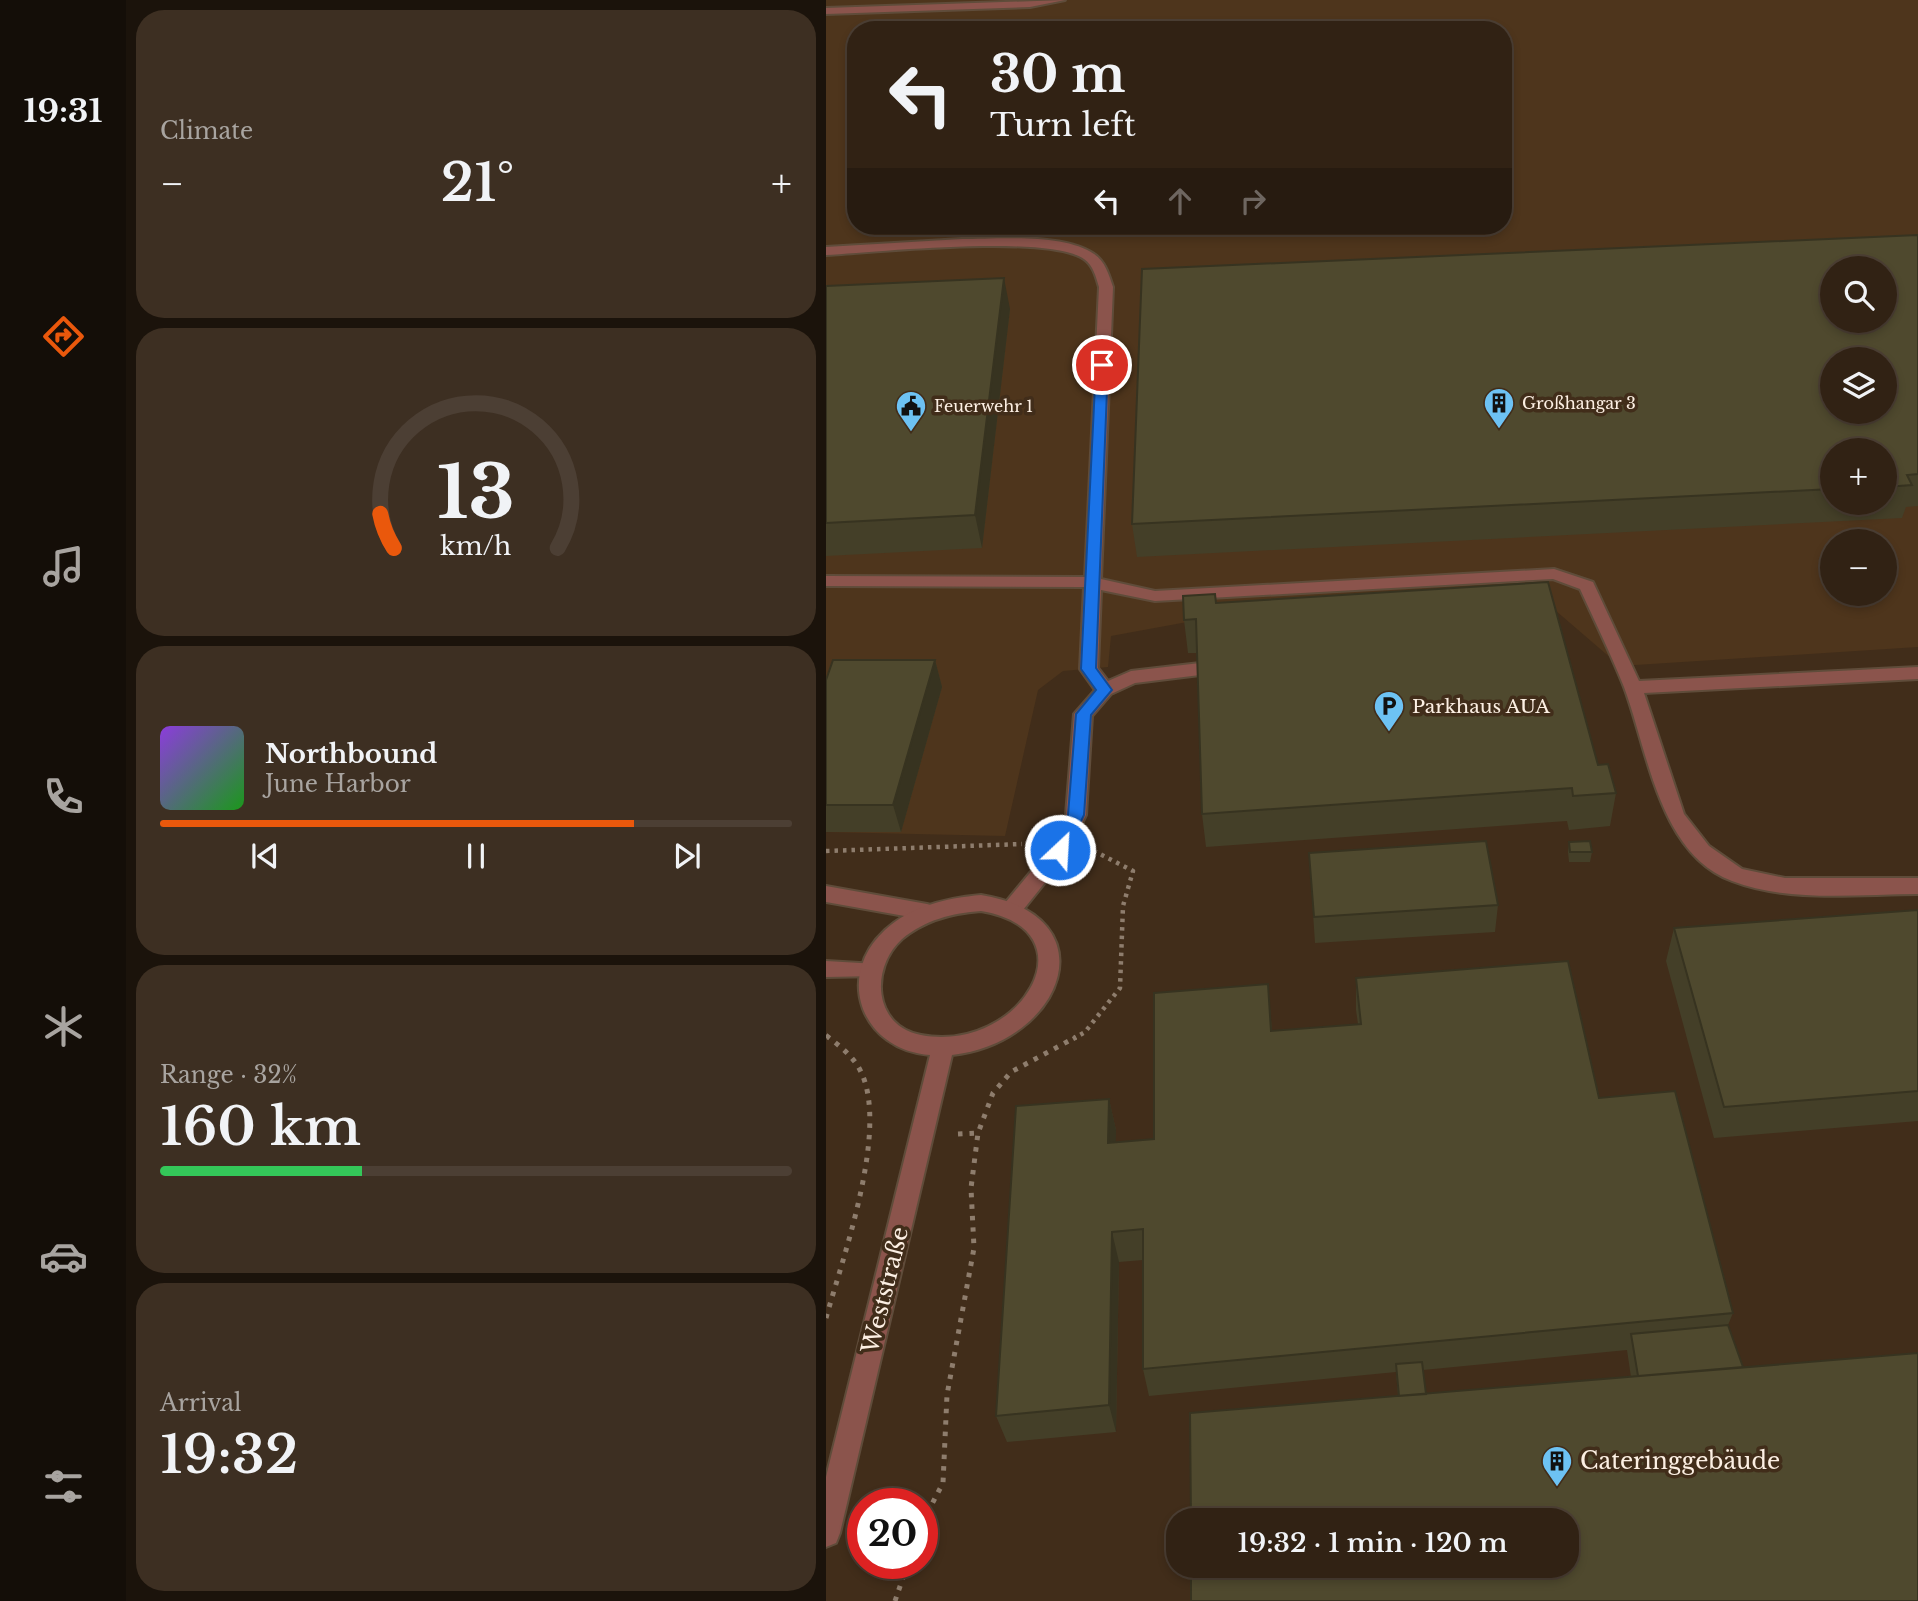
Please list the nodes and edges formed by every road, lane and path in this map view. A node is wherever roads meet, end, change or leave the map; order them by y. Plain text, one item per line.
1 (1060, 0) edge
2 (826, 11) edge
3 (826, 251) edge
4 (826, 582) edge
5 (1090, 582) junction
6 (1200, 669) edge
7 (1918, 673) edge
8 (1633, 687) junction
9 (1105, 690) junction
10 (1063, 843) junction
11 (826, 851) edge
12 (1918, 886) edge
13 (826, 894) edge
14 (1012, 909) junction
15 (928, 912) junction
16 (826, 969) edge
17 (870, 970) junction
18 (826, 1035) edge
19 (943, 1048) junction
20 (826, 1318) edge
21 (938, 1493) edge
22 (826, 1533) edge
23 (903, 1579) edge
24 (895, 1601) edge

1 - 2 street
3 - 5 street
4 - 5 lane
5 - 8 lane
5 - 9 street
6 - 9 street
7 - 8 street
8 - 12 street
9 - 10 street
10 - 11 path
10 - 14 street
10 - 21 path
13 - 15 street
14 - 15 street
14 - 19 street
15 - 17 street
16 - 17 street
17 - 19 street
18 - 20 path
19 - 22 street, Weststraße
23 - 24 path

